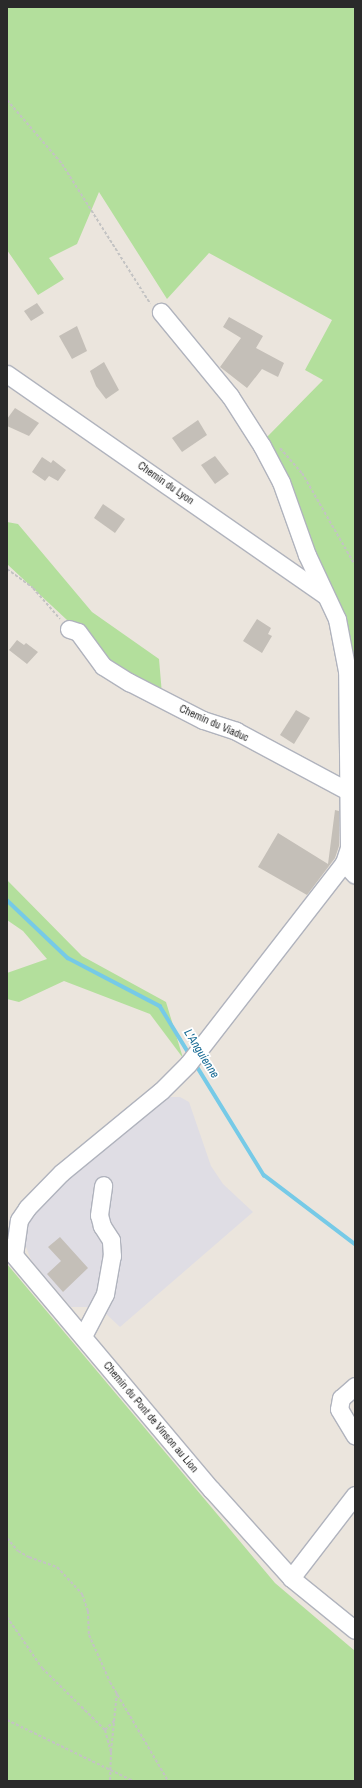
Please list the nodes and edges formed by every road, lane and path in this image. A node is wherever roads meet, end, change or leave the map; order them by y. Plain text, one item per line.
1 (7, 100) edge
2 (161, 312) joint
3 (7, 374) edge
4 (261, 445) junction
5 (355, 565) edge
6 (7, 569) edge
7 (324, 594) junction
8 (69, 629) joint
9 (350, 792) junction
10 (350, 869) edge
11 (103, 1185) dead end
12 (11, 1251) edge
13 (83, 1336) junction
14 (355, 1386) edge
15 (355, 1436) edge
16 (355, 1494) edge
17 (7, 1538) edge
18 (291, 1578) junction
19 (7, 1617) edge
20 (355, 1630) edge
21 (117, 1692) junction
22 (7, 1720) edge
23 (114, 1721) junction
24 (105, 1730) junction
25 (111, 1752) junction
26 (110, 1770) junction
27 (110, 1781) edge
28 (134, 1781) edge
29 (168, 1781) edge

1 - 2 path
2 - 4 street
3 - 7 street, Chemin du Lyon
4 - 5 path
4 - 7 street
6 - 8 path
7 - 9 street
8 - 9 street, Chemin du Viaduc
9 - 10 street
10 - 12 street
11 - 13 street
12 - 13 street, Chemin du Pont de Vinson au Lion
13 - 18 street, Chemin du Pont de Vinson au Lion
14 - 15 street
16 - 18 street
17 - 21 path
18 - 20 street, Chemin du Pont de Vinson au Lion
19 - 24 path
21 - 23 path
21 - 29 path
22 - 26 path
23 - 24 path
23 - 25 path
24 - 25 path
25 - 26 path
26 - 27 path
26 - 28 path

